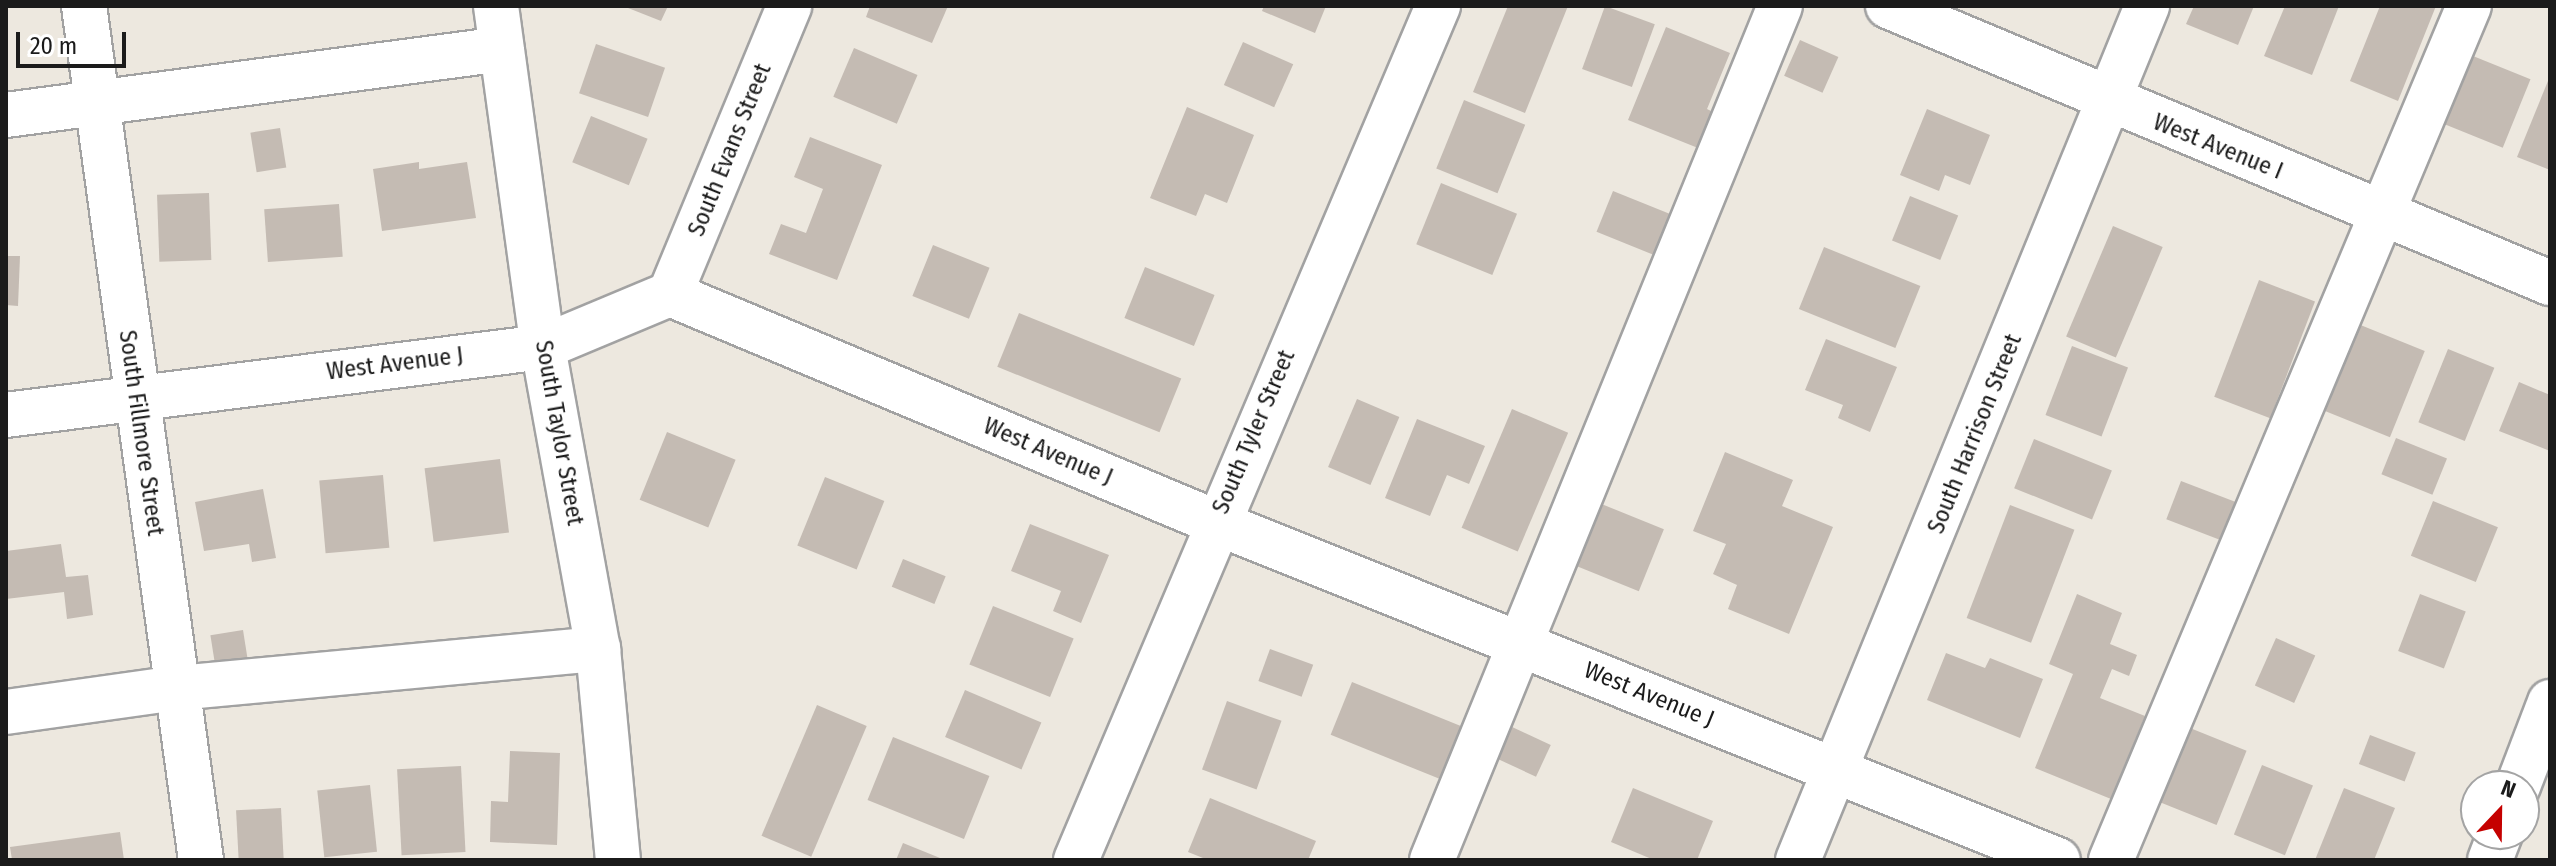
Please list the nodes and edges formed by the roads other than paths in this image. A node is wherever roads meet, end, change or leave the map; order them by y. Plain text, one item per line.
1 (84, 6) edge
2 (496, 6) edge
3 (789, 6) edge
4 (1438, 6) edge
5 (1780, 6) edge
6 (1888, 6) edge
7 (2147, 6) edge
8 (2469, 6) edge
9 (502, 49) junction
10 (2111, 103) junction
11 (97, 105) junction
12 (6, 115) edge
13 (2382, 214) junction
14 (2550, 283) edge
15 (670, 294) junction
16 (543, 347) junction
17 (135, 396) junction
18 (6, 415) edge
19 (1215, 522) junction
20 (1519, 643) junction
21 (598, 649) junction
22 (176, 688) junction
23 (2550, 702) edge
24 (6, 712) edge
25 (1837, 769) junction
26 (2524, 770) edge
27 (201, 860) edge
28 (618, 860) edge
29 (1076, 860) edge
30 (1432, 860) edge
31 (1798, 860) edge
32 (2058, 860) edge
33 (2111, 860) edge

1 - 11 street, South Fillmore Street
2 - 9 street, South Taylor Street
3 - 15 street, South Evans Street
4 - 19 street, South Tyler Street
5 - 20 street
6 - 10 street, West Avenue I
7 - 10 street, South Harrison Street
8 - 13 street
9 - 11 street
9 - 16 street, South Taylor Street
10 - 13 street, West Avenue I
10 - 25 street, South Harrison Street
11 - 12 street
11 - 17 street, South Fillmore Street
13 - 14 street, West Avenue I
13 - 33 street
15 - 16 street, West Avenue J
15 - 19 street, West Avenue J
16 - 17 street, West Avenue J
16 - 21 street, South Taylor Street
17 - 18 street, West Avenue J
17 - 22 street, South Fillmore Street
19 - 20 street, West Avenue J
19 - 29 street, South Tyler Street
20 - 25 street, West Avenue J
20 - 30 street
21 - 22 street
21 - 28 street, South Taylor Street
22 - 24 street
22 - 27 street, South Fillmore Street
23 - 26 street
25 - 31 street, South Harrison Street
25 - 32 street, West Avenue J

